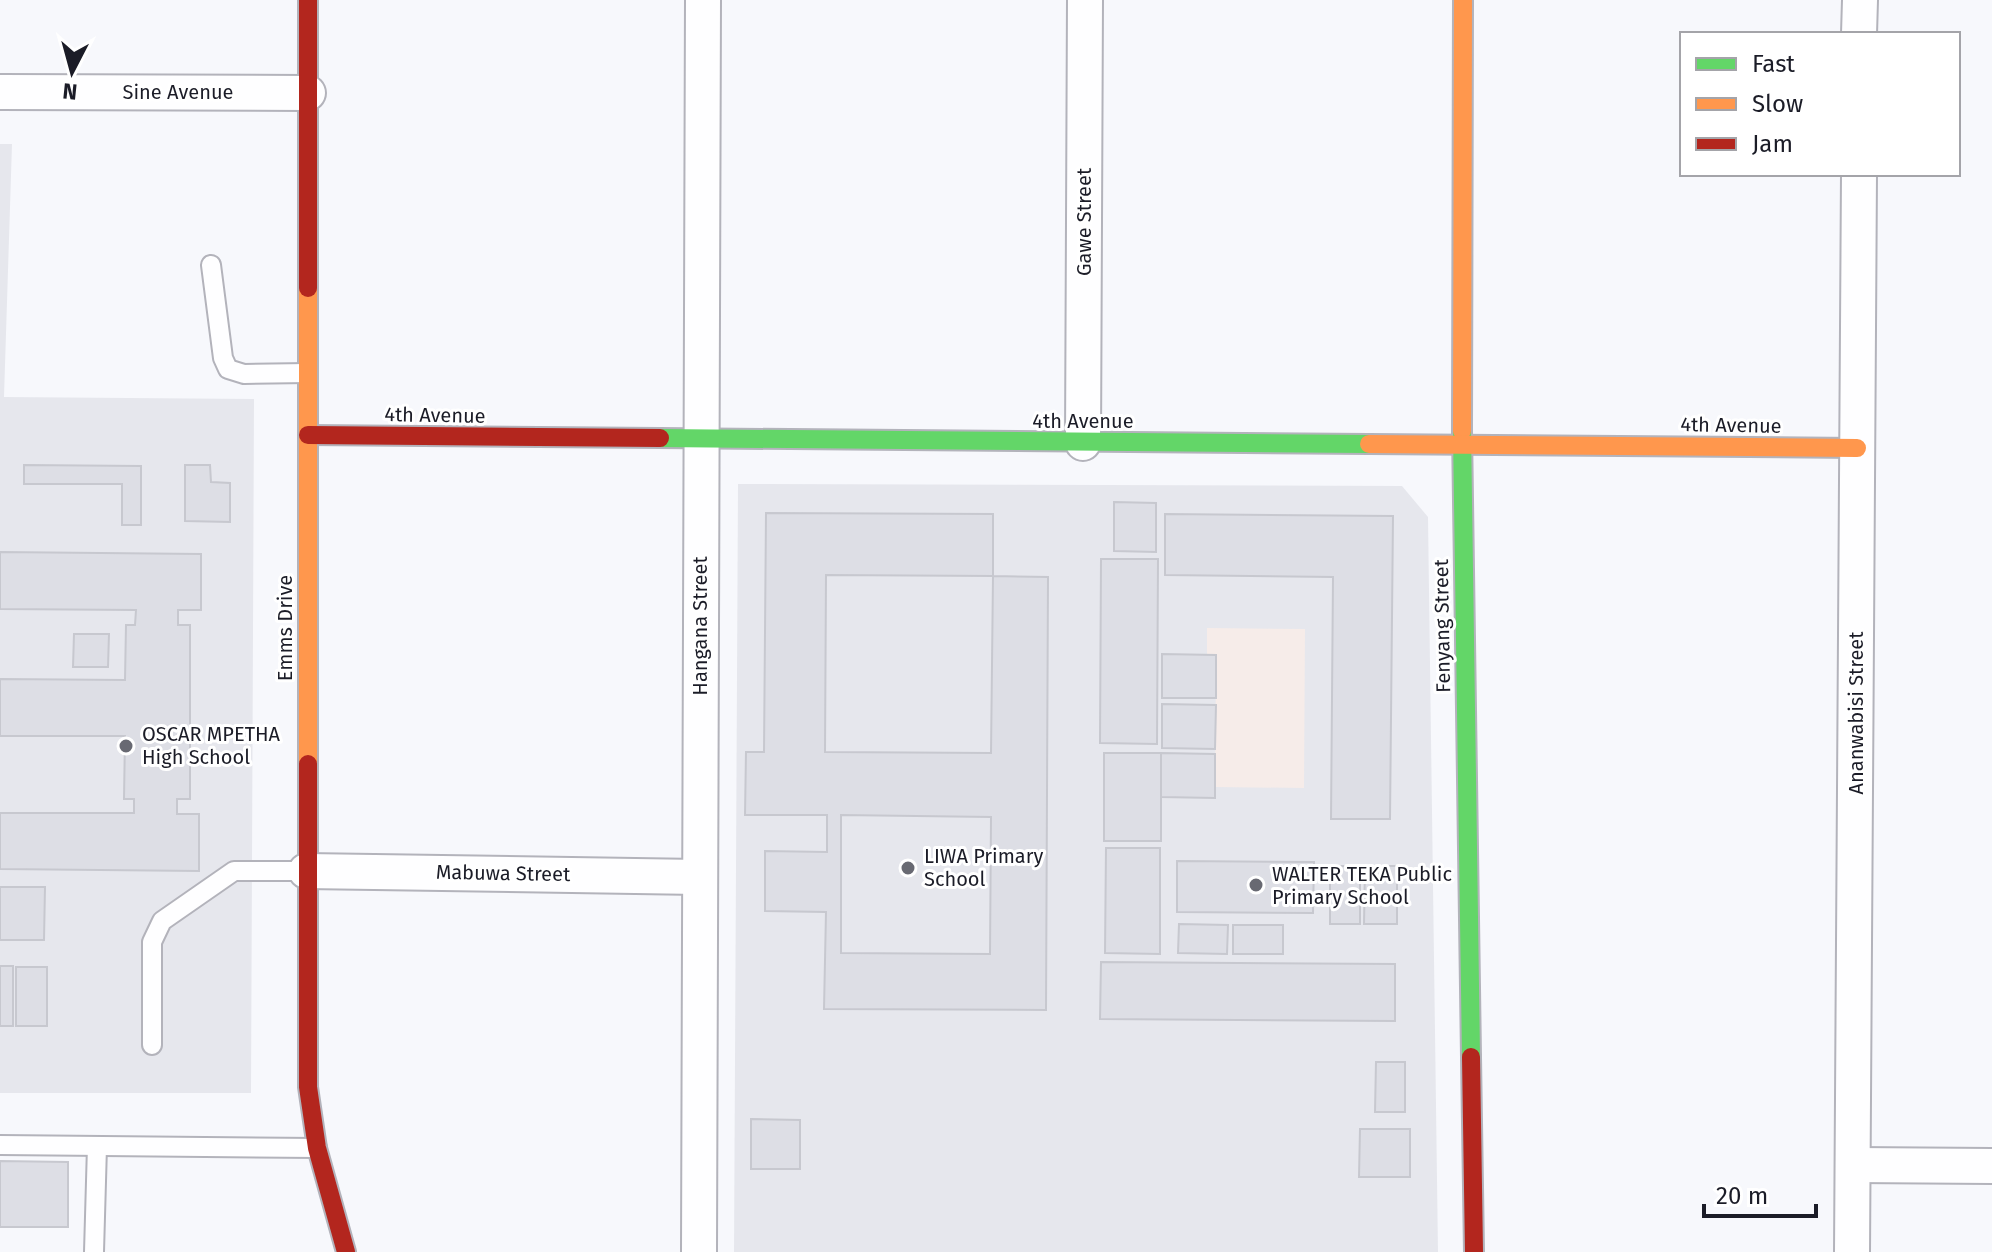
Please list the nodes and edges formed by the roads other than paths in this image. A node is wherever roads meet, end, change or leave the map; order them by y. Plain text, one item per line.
1 (308, 0) edge
2 (703, 0) edge
3 (1085, 0) edge
4 (1463, 0) edge
5 (1860, 0) edge
6 (1859, 32) edge
7 (0, 92) edge
8 (308, 93) junction
9 (1859, 176) edge
10 (211, 265) dead end
11 (308, 373) junction
12 (308, 435) junction
13 (700, 440) junction
14 (1083, 443) junction
15 (1462, 445) junction
16 (1857, 448) junction
17 (306, 871) junction
18 (699, 877) junction
19 (152, 1045) dead end
20 (0, 1145) edge
21 (97, 1146) junction
22 (317, 1148) junction
23 (1854, 1165) junction
24 (1992, 1166) edge
25 (94, 1252) edge
26 (346, 1252) edge
27 (699, 1252) edge
28 (1474, 1252) edge
29 (1852, 1252) edge

1 - 8 street, Emms Drive
2 - 13 street, Hangana Street
3 - 14 street, Gawe Street
4 - 15 street, Fenyang Street
5 - 6 street
7 - 8 street, Sine Avenue
8 - 11 street, Emms Drive
9 - 16 street, Ananwabisi Street
10 - 11 lane
11 - 12 street, Emms Drive
12 - 13 street, 4th Avenue
12 - 17 street, Emms Drive
13 - 14 street, 4th Avenue
13 - 18 street, Hangana Street
14 - 15 street, 4th Avenue
15 - 16 street, 4th Avenue
15 - 28 street, Fenyang Street
16 - 23 street, Ananwabisi Street
17 - 18 street, Mabuwa Street
17 - 19 lane
17 - 22 street, Emms Drive
18 - 27 street, Hangana Street
20 - 21 lane
21 - 22 lane
21 - 25 lane
22 - 26 street, Emms Drive
23 - 24 street
23 - 29 street, Ananwabisi Street

